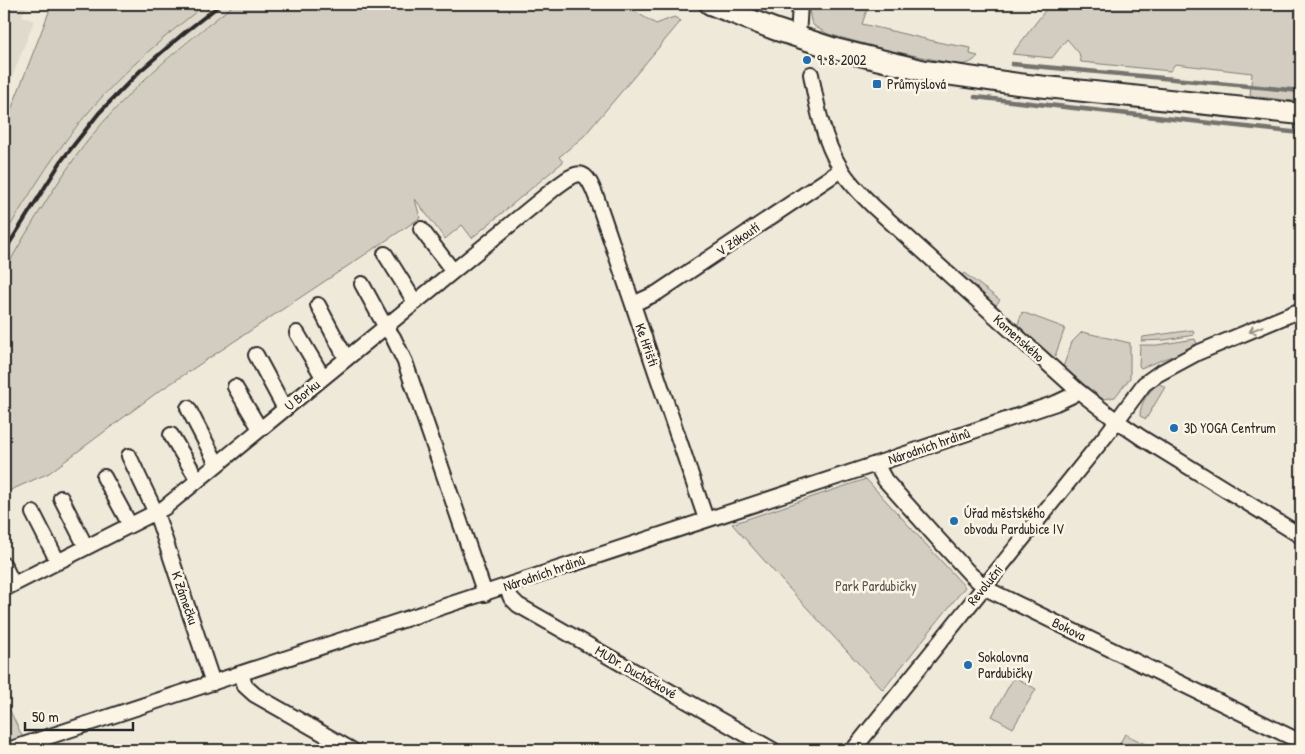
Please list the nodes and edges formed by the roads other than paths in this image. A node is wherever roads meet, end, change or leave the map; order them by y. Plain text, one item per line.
1 (710, 4) edge
2 (800, 4) edge
3 (798, 37) junction
4 (811, 74) dead end
5 (1301, 114) edge
6 (842, 170) junction
7 (581, 174) joint
8 (421, 229) dead end
9 (386, 254) dead end
10 (453, 271) junction
11 (362, 284) dead end
12 (415, 302) junction
13 (633, 304) junction
14 (318, 305) dead end
15 (1301, 310) edge
16 (385, 326) junction
17 (296, 333) dead end
18 (256, 355) dead end
19 (346, 358) junction
20 (322, 377) junction
21 (235, 387) dead end
22 (1077, 390) junction
23 (188, 408) dead end
24 (285, 409) junction
25 (1117, 421) junction
26 (260, 429) junction
27 (171, 435) dead end
28 (129, 456) dead end
29 (217, 464) junction
30 (876, 464) junction
31 (104, 477) dead end
32 (198, 480) junction
33 (61, 498) dead end
34 (33, 513) dead end
35 (156, 513) junction
36 (706, 519) junction
37 (130, 525) junction
38 (1301, 536) edge
39 (86, 547) junction
40 (58, 562) junction
41 (4, 565) edge
42 (8, 586) edge
43 (506, 586) junction
44 (984, 586) junction
45 (485, 594) junction
46 (241, 673) junction
47 (213, 682) junction
48 (1301, 742) edge
49 (8, 750) edge
50 (352, 750) edge
51 (774, 750) edge
52 (853, 750) edge

1 - 3 main road
2 - 3 street
3 - 5 main road
4 - 6 street, Komenského
6 - 13 street, V Zákoutí
6 - 22 street, Komenského
7 - 10 street, U Borku
7 - 13 street, Ke Hřišti
8 - 10 street
9 - 12 street
10 - 12 street, U Borku
11 - 16 street
12 - 16 street, U Borku
13 - 36 street, Ke Hřišti
14 - 19 street
15 -> 25 street
16 - 19 street, U Borku
16 - 45 street
17 - 20 street
18 - 24 street
19 - 20 street, U Borku
20 - 24 street, U Borku
21 - 26 street
22 - 25 street, Komenského
22 - 30 street, Národních hrdinů
23 - 29 street
24 - 26 street, U Borku
25 - 38 street, Komenského
25 - 44 street, Revoluční
26 - 29 street, U Borku
27 - 32 street
28 - 35 street, K Zámečku
29 - 32 street, U Borku
30 - 36 street, Národních hrdinů
30 - 44 street, Bokova
31 - 37 street
32 - 35 street, U Borku
33 - 39 street
34 - 40 street
35 - 37 street, U Borku
35 - 47 street, K Zámečku
36 - 43 street, Národních hrdinů
37 - 39 street, U Borku
39 - 40 street, U Borku
40 - 42 street, U Borku
41 - 42 street
43 - 45 street, Národních hrdinů
43 - 51 street, MUDr. Ducháčkové
44 - 48 street, Bokova
44 - 52 street, Revoluční
45 - 46 street, Národních hrdinů
46 - 47 street, Národních hrdinů
46 - 50 street
47 - 49 street, Národních hrdinů

